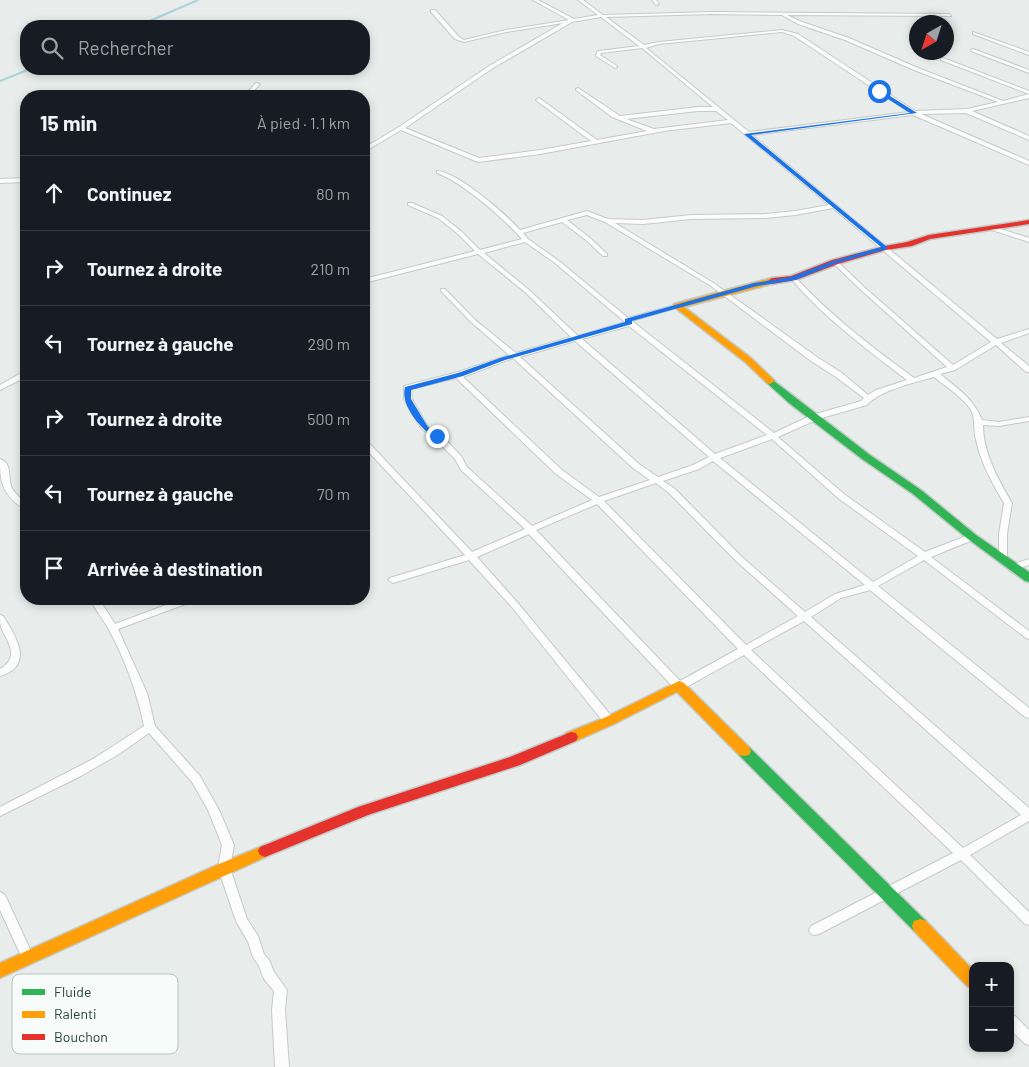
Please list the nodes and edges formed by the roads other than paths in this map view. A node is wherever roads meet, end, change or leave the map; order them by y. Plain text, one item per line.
1 (535, 0) edge
2 (580, 0) edge
3 (433, 11) dead end
4 (783, 14) junction
5 (949, 15) dead end
6 (602, 16) junction
7 (572, 20) junction
8 (975, 33) dead end
9 (643, 48) junction
10 (974, 50) dead end
11 (1029, 54) edge
12 (945, 60) edge
13 (615, 66) dead end
14 (1028, 71) edge
15 (258, 84) dead end
16 (578, 89) dead end
17 (252, 90) edge
18 (1029, 94) edge
19 (539, 100) dead end
20 (1002, 102) junction
21 (718, 109) junction
22 (967, 111) junction
23 (914, 113) junction
24 (619, 118) junction
25 (732, 121) junction
26 (401, 128) junction
27 (654, 131) junction
28 (747, 134) junction
29 (1029, 138) edge
30 (594, 141) junction
31 (370, 146) edge
32 (1029, 163) edge
33 (439, 172) dead end
34 (0, 180) edge
35 (20, 180) edge
36 (410, 204) dead end
37 (833, 206) junction
38 (563, 220) junction
39 (607, 220) junction
40 (1029, 222) edge
41 (991, 228) junction
42 (519, 232) junction
43 (526, 240) junction
44 (1029, 240) edge
45 (885, 248) junction
46 (478, 251) junction
47 (605, 255) dead end
48 (835, 262) junction
49 (793, 278) junction
50 (370, 280) edge
51 (443, 290) dead end
52 (725, 294) junction
53 (677, 306) junction
54 (628, 322) junction
55 (1029, 331) edge
56 (575, 337) junction
57 (996, 342) junction
58 (515, 356) junction
59 (952, 368) junction
60 (1029, 370) edge
61 (461, 374) junction
62 (936, 374) junction
63 (20, 377) edge
64 (912, 380) junction
65 (0, 388) edge
66 (868, 398) junction
67 (816, 417) junction
68 (1029, 419) edge
69 (979, 422) junction
70 (773, 436) junction
71 (370, 450) edge
72 (714, 457) junction
73 (0, 461) edge
74 (659, 480) junction
75 (598, 500) junction
76 (20, 501) edge
77 (531, 530) junction
78 (972, 537) junction
79 (471, 556) junction
80 (924, 556) junction
81 (1003, 558) junction
82 (1029, 562) edge
83 (1014, 567) junction
84 (1029, 578) edge
85 (393, 580) dead end
86 (872, 586) junction
87 (98, 605) edge
88 (175, 605) edge
89 (806, 616) junction
90 (0, 618) edge
91 (113, 628) junction
92 (1029, 636) edge
93 (744, 649) junction
94 (0, 673) edge
95 (679, 686) junction
96 (1029, 714) edge
97 (609, 721) junction
98 (150, 727) junction
99 (0, 812) edge
100 (1029, 816) edge
101 (962, 854) junction
102 (224, 868) junction
103 (887, 892) junction
104 (0, 897) edge
105 (1029, 920) edge
106 (815, 930) dead end
107 (28, 958) junction
108 (0, 971) edge
109 (969, 977) edge
110 (1014, 1024) edge
111 (1029, 1039) edge
112 (282, 1067) edge

1 - 7 street
2 - 6 street
3 - 7 street
4 - 5 street
4 - 6 street
4 - 20 street
6 - 7 street
6 - 9 street
7 - 26 street
8 - 11 street
9 - 13 street
9 - 21 street
9 - 23 street
10 - 14 street
12 - 18 street
15 - 17 street
16 - 24 street
18 - 20 street
19 - 30 street
20 - 22 street
21 - 24 street
21 - 25 street
22 - 23 street
22 - 29 street
23 - 28 street
23 - 32 street
24 - 27 street
25 - 27 street
25 - 28 street
26 - 30 street
26 - 31 street
27 - 30 street
28 - 37 street
33 - 42 street
34 - 35 street
36 - 46 street
37 - 39 street
37 - 45 street
38 - 39 street
38 - 42 street
38 - 47 street
39 - 52 street
40 - 41 street
41 - 44 street
41 - 45 street
42 - 43 street
43 - 46 street
43 - 54 street
45 - 48 street
45 - 57 street
46 - 50 street
46 - 56 street
48 - 49 street
48 - 59 street
49 - 52 street
49 - 64 street
51 - 58 street
52 - 53 street
52 - 66 street
53 - 54 street
53 - 67 street
54 - 56 street
54 - 70 street
55 - 57 street
56 - 58 street
56 - 72 street
57 - 59 street
57 - 60 street
58 - 61 street
58 - 74 street
59 - 62 street
61 - 75 street
61 - 77 street
62 - 64 street
62 - 69 street
63 - 65 street
64 - 66 street
66 - 67 street
67 - 70 street
67 - 78 street
68 - 69 street
69 - 81 street
70 - 72 street
70 - 80 street
71 - 79 street
72 - 74 street
72 - 86 street
73 - 76 street
74 - 75 street
74 - 89 street
75 - 77 street
75 - 93 street
77 - 79 street
77 - 95 street
78 - 80 street
78 - 81 street
79 - 85 street
79 - 97 street
80 - 86 street
80 - 92 street
81 - 83 street
82 - 83 street
83 - 84 street
86 - 89 street
86 - 96 street
87 - 91 street
88 - 91 street
89 - 93 street
89 - 100 street
90 - 94 street
91 - 98 street
93 - 95 street
93 - 101 street
95 - 97 street
95 - 103 street
97 - 102 street
98 - 99 street
98 - 102 street
100 - 101 street
101 - 103 street
101 - 105 street
102 - 107 street
102 - 112 street
103 - 106 street
103 - 109 street
104 - 107 street
107 - 108 street
110 - 111 street

